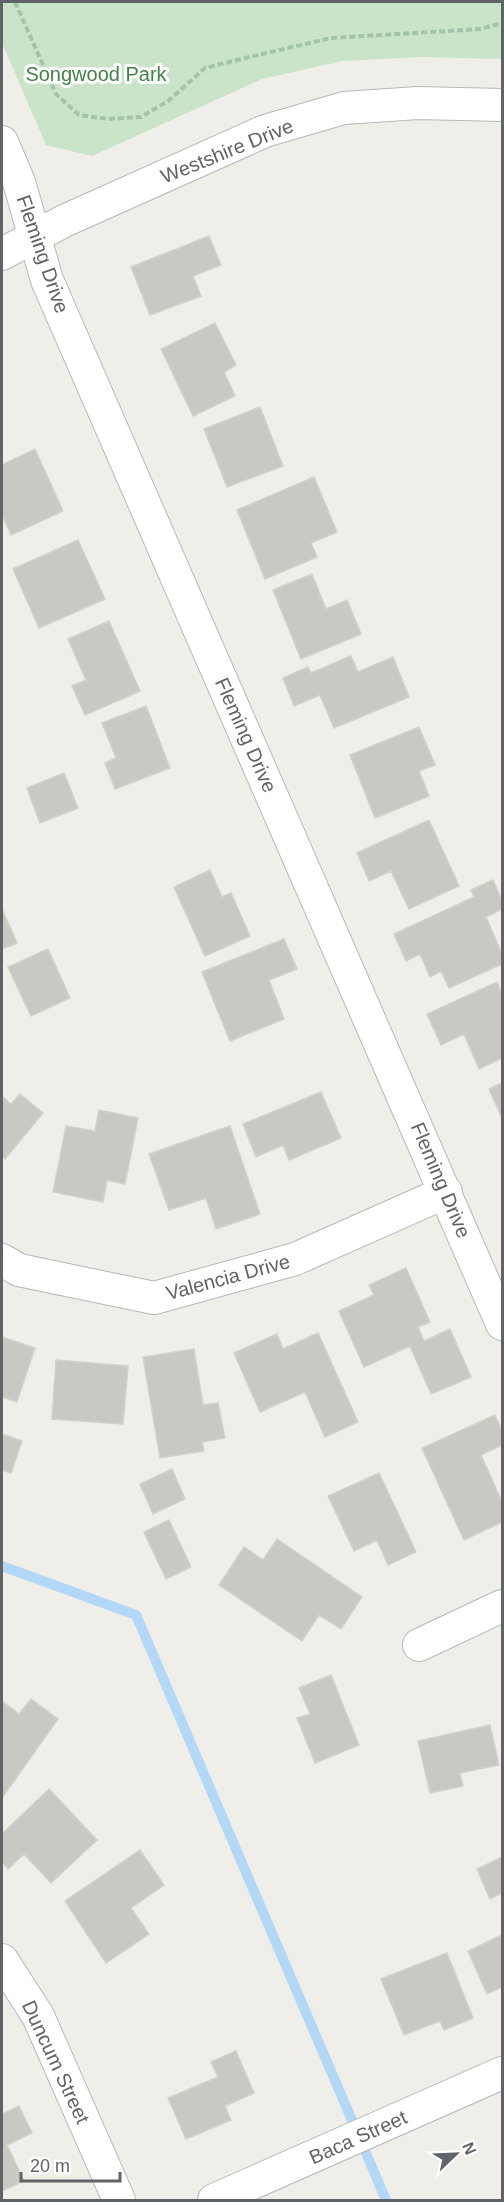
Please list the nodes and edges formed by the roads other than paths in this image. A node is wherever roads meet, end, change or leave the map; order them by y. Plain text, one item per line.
1 (502, 105) edge
2 (2, 142) edge
3 (35, 236) junction
4 (2, 254) edge
5 (446, 1192) junction
6 (2, 1260) edge
7 (502, 1324) edge
8 (502, 1606) edge
9 (419, 1645) dead end
10 (2, 1960) edge
11 (502, 2073) edge
12 (119, 2200) edge
13 (214, 2200) edge

1 - 3 street, Westshire Drive
2 - 3 street, Fleming Drive
3 - 4 street, Westshire Drive
3 - 5 street, Fleming Drive
5 - 6 street, Valencia Drive
5 - 7 street, Fleming Drive
8 - 9 street
10 - 12 street, Duncum Street
11 - 13 street, Baca Street

